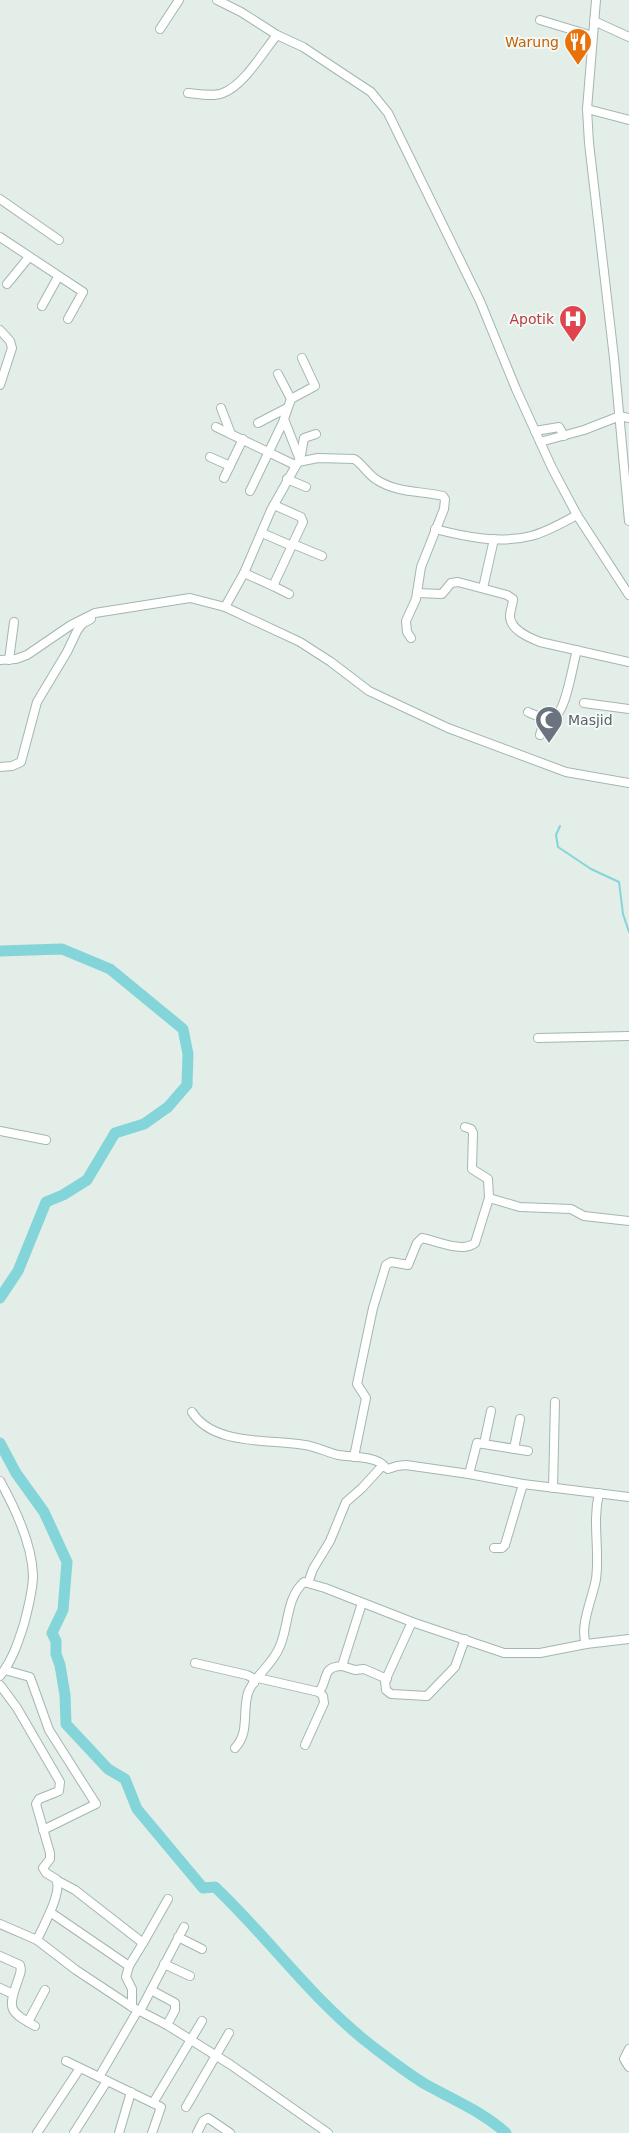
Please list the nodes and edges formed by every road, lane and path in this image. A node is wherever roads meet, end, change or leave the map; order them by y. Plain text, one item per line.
1 (179, 0) edge
2 (217, 0) edge
3 (596, 0) edge
4 (540, 20) dead end
5 (598, 22) junction
6 (160, 29) dead end
7 (277, 36) junction
8 (593, 36) junction
9 (629, 37) edge
10 (188, 93) dead end
11 (592, 111) junction
12 (629, 120) edge
13 (0, 199) edge
14 (0, 237) edge
15 (59, 240) dead end
16 (29, 257) junction
17 (58, 277) junction
18 (7, 284) dead end
19 (42, 306) dead end
20 (68, 319) dead end
21 (0, 330) edge
22 (302, 358) dead end
23 (278, 374) dead end
24 (0, 385) edge
25 (291, 399) junction
26 (221, 408) dead end
27 (287, 408) junction
28 (620, 416) junction
29 (629, 418) edge
30 (284, 420) junction
31 (258, 423) dead end
32 (216, 427) dead end
33 (535, 431) junction
34 (231, 434) junction
35 (316, 434) dead end
36 (564, 436) junction
37 (243, 439) junction
38 (540, 442) junction
39 (268, 452) junction
40 (210, 457) dead end
41 (298, 463) junction
42 (230, 466) junction
43 (224, 478) dead end
44 (288, 479) junction
45 (306, 487) dead end
46 (250, 492) dead end
47 (274, 505) junction
48 (577, 515) junction
49 (629, 521) edge
50 (435, 529) junction
51 (262, 533) junction
52 (494, 539) junction
53 (293, 545) junction
54 (322, 556) dead end
55 (244, 573) junction
56 (273, 586) junction
57 (483, 588) junction
58 (417, 593) junction
59 (289, 594) dead end
60 (629, 595) edge
61 (225, 607) junction
62 (118, 608) junction
63 (14, 622) dead end
64 (411, 638) dead end
65 (576, 650) junction
66 (0, 660) edge
67 (9, 660) junction
68 (629, 662) edge
69 (584, 703) dead end
70 (629, 709) edge
71 (528, 712) dead end
72 (545, 718) junction
73 (540, 735) dead end
74 (0, 766) edge
75 (629, 783) edge
76 (629, 1036) edge
77 (538, 1038) dead end
78 (465, 1126) dead end
79 (0, 1131) edge
80 (46, 1140) dead end
81 (489, 1198) junction
82 (629, 1221) edge
83 (555, 1402) dead end
84 (490, 1411) dead end
85 (192, 1412) dead end
86 (520, 1419) dead end
87 (484, 1444) junction
88 (514, 1449) junction
89 (528, 1451) dead end
90 (354, 1457) junction
91 (383, 1465) junction
92 (469, 1474) junction
93 (0, 1481) edge
94 (523, 1484) junction
95 (553, 1488) junction
96 (599, 1493) junction
97 (629, 1497) edge
98 (494, 1548) dead end
99 (308, 1583) junction
100 (362, 1603) junction
101 (412, 1622) junction
102 (465, 1639) junction
103 (629, 1639) edge
104 (586, 1644) junction
105 (195, 1663) dead end
106 (342, 1666) junction
107 (3, 1673) edge
108 (387, 1678) junction
109 (256, 1680) junction
110 (0, 1685) edge
111 (319, 1692) junction
112 (305, 1745) dead end
113 (235, 1748) dead end
114 (43, 1830) junction
115 (58, 1881) junction
116 (168, 1899) dead end
117 (50, 1912) junction
118 (0, 1924) edge
119 (184, 1927) dead end
120 (178, 1937) junction
121 (37, 1940) junction
122 (142, 1943) junction
123 (202, 1949) dead end
124 (0, 1956) edge
125 (164, 1964) junction
126 (129, 1966) junction
127 (190, 1976) dead end
128 (0, 1988) edge
129 (45, 1990) dead end
130 (151, 1990) junction
131 (13, 1994) junction
132 (137, 2009) junction
133 (202, 2021) dead end
134 (166, 2025) junction
135 (229, 2033) dead end
136 (190, 2041) junction
137 (629, 2050) edge
138 (216, 2056) junction
139 (66, 2062) dead end
140 (629, 2067) edge
141 (80, 2068) junction
142 (99, 2077) junction
143 (107, 2081) junction
144 (130, 2092) junction
145 (153, 2103) junction
146 (186, 2107) dead end
147 (38, 2133) edge
148 (74, 2133) edge
149 (119, 2133) edge
150 (152, 2133) edge
151 (197, 2133) edge
152 (230, 2133) edge
153 (328, 2133) edge

1 - 6 street
2 - 7 street
3 - 5 street
4 - 8 street
5 - 8 street
5 - 9 street
7 - 10 street
7 - 33 street
8 - 11 street
11 - 12 street
11 - 28 street
13 - 15 street
14 - 16 street
16 - 17 street
16 - 18 street
17 - 19 street
17 - 20 street
21 - 24 street
22 - 25 street
23 - 25 street
25 - 27 street
26 - 34 street
27 - 30 street
27 - 31 street
28 - 29 street
28 - 36 street
28 - 49 street
30 - 39 street
30 - 41 street
32 - 34 street
33 - 36 street
33 - 38 street
34 - 37 street
35 - 41 street
36 - 38 street
37 - 39 street
37 - 42 street
38 - 48 street
39 - 41 street
39 - 46 street
40 - 42 street
41 - 44 street
41 - 50 street
42 - 43 street
44 - 45 street
44 - 47 street
47 - 51 street
47 - 53 street
48 - 52 street
48 - 60 street
50 - 52 street
50 - 58 street
51 - 53 street
51 - 55 street
52 - 57 street
53 - 54 street
53 - 56 street
55 - 56 street
55 - 61 street
56 - 59 street
57 - 58 street
57 - 65 street
58 - 64 street
61 - 62 street
61 - 75 street
62 - 67 street
62 - 74 street
63 - 67 street
65 - 68 street
65 - 72 street
66 - 67 street
69 - 70 street
71 - 72 street
72 - 73 street
76 - 77 street
78 - 81 street
79 - 80 street
81 - 82 street
81 - 90 street
83 - 95 street
84 - 87 street
85 - 90 street
86 - 88 street
87 - 88 street
87 - 92 street
88 - 89 street
90 - 91 street
91 - 92 street
91 - 99 street
92 - 94 street
93 - 107 street
94 - 95 street
94 - 98 street
95 - 96 street
96 - 97 street
96 - 104 street
99 - 100 street
99 - 109 street
100 - 101 street
100 - 106 street
101 - 102 street
101 - 108 street
102 - 104 street
102 - 108 street
103 - 104 street
105 - 109 street
106 - 108 street
106 - 111 street
107 - 114 street
109 - 111 street
109 - 113 street
110 - 114 street
111 - 112 street
114 - 115 street
115 - 117 street
115 - 122 street
116 - 122 street
117 - 121 street
117 - 126 street
118 - 121 street
119 - 120 street
120 - 123 street
120 - 125 street
121 - 132 street
122 - 126 street
124 - 131 street
125 - 127 street
125 - 130 street
126 - 132 street
128 - 131 street
129 - 131 street
130 - 132 street
130 - 134 street
132 - 134 street
132 - 142 street
133 - 136 street
134 - 136 street
135 - 138 street
136 - 138 street
136 - 145 street
137 - 140 street
138 - 146 street
138 - 153 street
139 - 141 street
141 - 142 street
141 - 147 street
142 - 143 street
143 - 144 street
143 - 148 street
144 - 145 street
144 - 149 street
145 - 150 street
151 - 152 street

